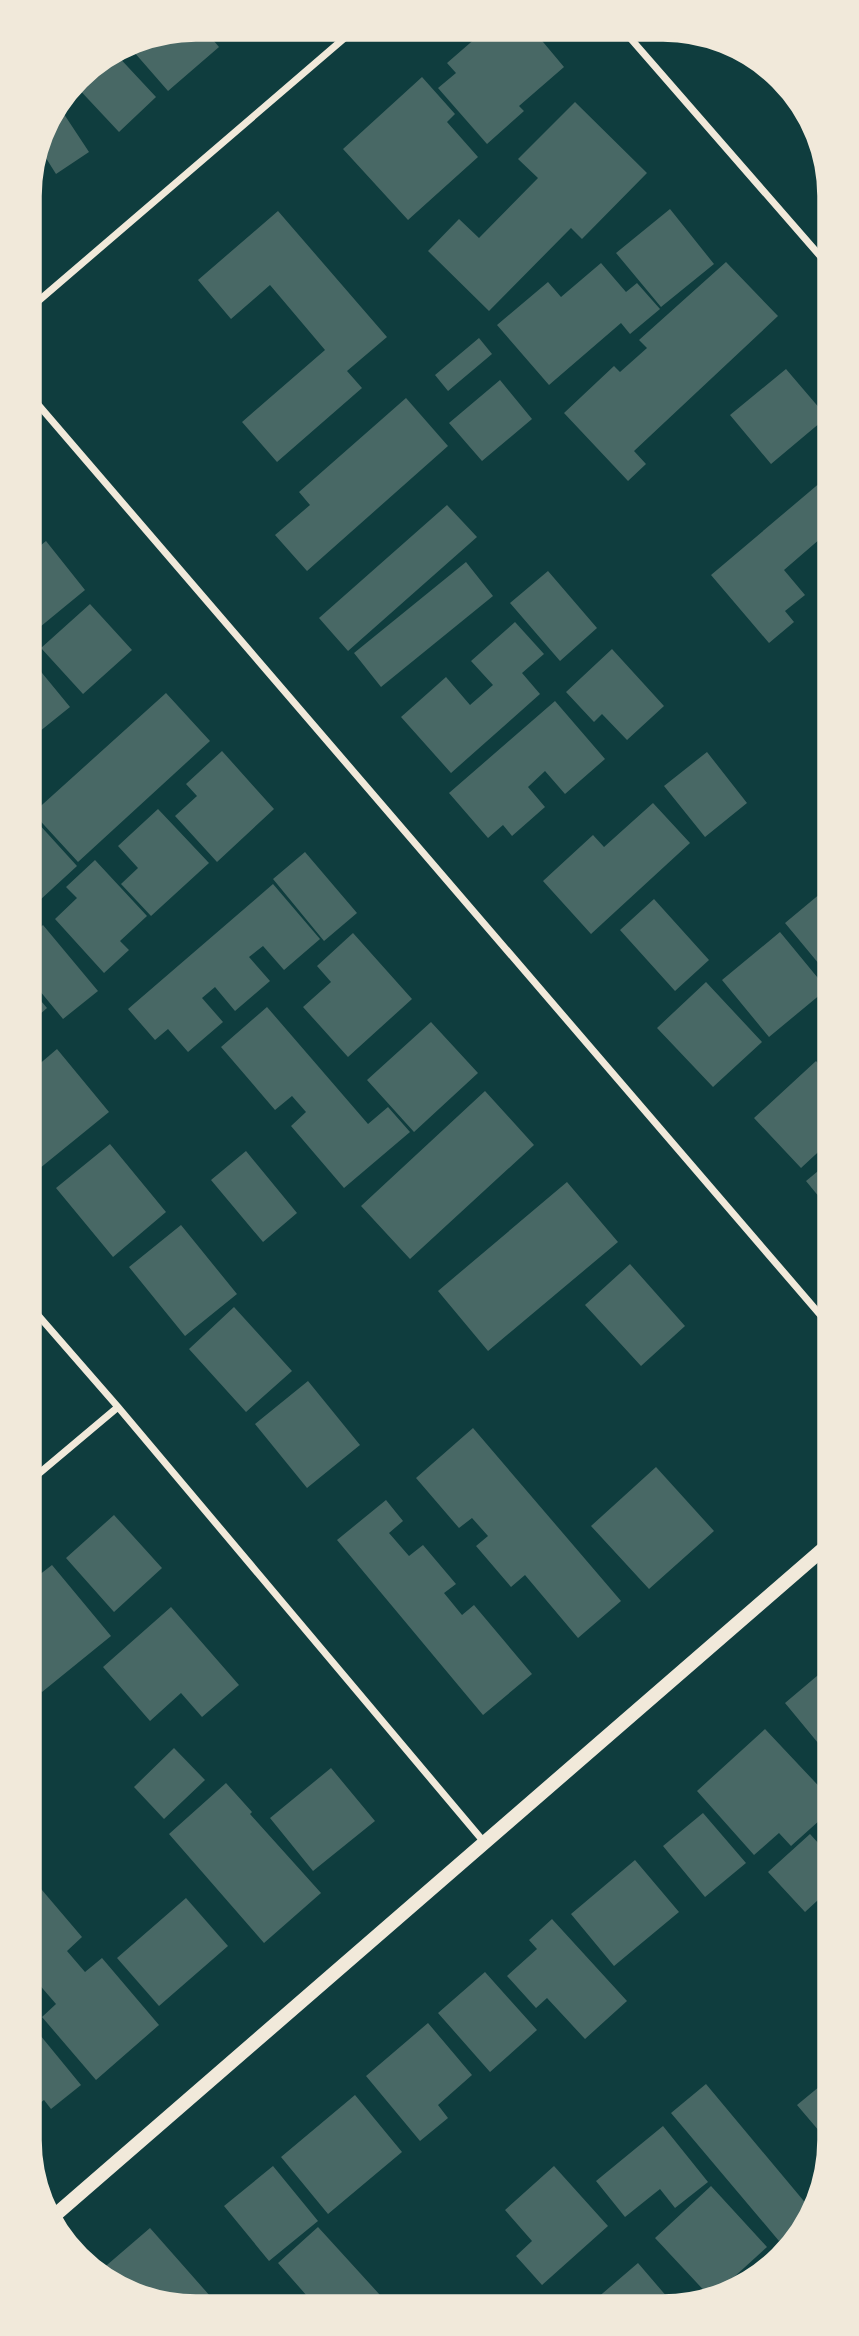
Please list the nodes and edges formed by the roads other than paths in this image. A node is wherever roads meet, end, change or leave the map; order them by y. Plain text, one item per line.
1 (632, 40) edge
2 (341, 41) edge
3 (819, 255) edge
4 (41, 299) edge
5 (41, 408) edge
6 (818, 1312) edge
7 (40, 1318) edge
8 (118, 1407) junction
9 (40, 1472) edge
10 (818, 1553) edge
11 (485, 1843) junction
12 (58, 2212) edge

1 - 3 street
2 - 4 street
5 - 6 street
7 - 8 street
8 - 9 street
8 - 11 street
10 - 11 main road
11 - 12 main road

